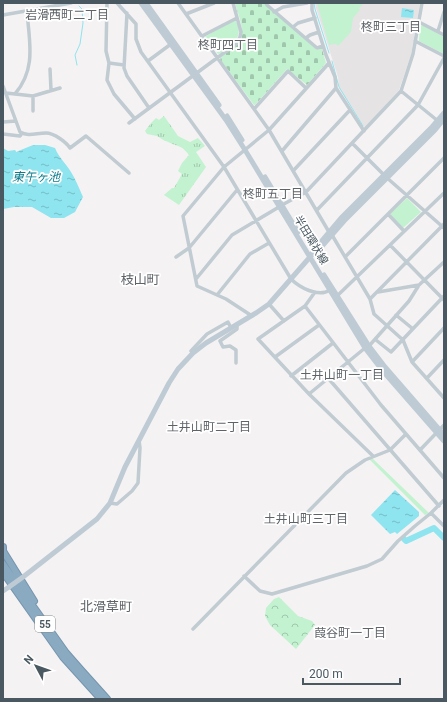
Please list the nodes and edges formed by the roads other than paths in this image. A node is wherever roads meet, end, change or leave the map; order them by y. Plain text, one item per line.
1 (72, 3) edge
2 (107, 3) edge
3 (117, 3) edge
4 (141, 3) edge
5 (146, 3) edge
6 (178, 3) edge
7 (214, 3) edge
8 (233, 3) edge
9 (266, 3) edge
10 (307, 3) edge
11 (312, 3) edge
12 (422, 3) edge
13 (27, 11) junction
14 (274, 12) junction
15 (444, 12) edge
16 (126, 13) junction
17 (186, 14) junction
18 (3, 15) edge
19 (237, 18) junction
20 (315, 18) junction
21 (419, 22) junction
22 (293, 27) junction
23 (319, 32) junction
24 (438, 32) junction
25 (444, 35) edge
26 (202, 36) junction
27 (306, 38) junction
28 (415, 41) junction
29 (172, 44) junction
30 (323, 46) junction
31 (444, 57) edge
32 (217, 58) junction
33 (148, 61) junction
34 (109, 63) junction
35 (329, 63) junction
36 (124, 65) junction
37 (50, 69) dead end
38 (195, 74) junction
39 (3, 86) edge
40 (60, 88) dead end
41 (306, 88) junction
42 (336, 88) junction
43 (51, 90) junction
44 (401, 91) junction
45 (6, 93) junction
46 (170, 93) junction
47 (15, 94) junction
48 (33, 96) junction
49 (418, 105) junction
50 (149, 108) junction
51 (254, 109) junction
52 (350, 110) junction
53 (33, 111) dead end
54 (444, 113) edge
55 (135, 119) junction
56 (16, 121) junction
57 (3, 122) edge
58 (441, 122) edge
59 (130, 123) dead end
60 (269, 130) junction
61 (364, 131) junction
62 (22, 133) junction
63 (3, 134) edge
64 (352, 143) junction
65 (246, 149) junction
66 (282, 151) junction
67 (367, 158) junction
68 (444, 158) edge
69 (224, 168) junction
70 (293, 171) junction
71 (129, 173) dead end
72 (385, 176) junction
73 (237, 190) junction
74 (306, 192) junction
75 (444, 193) edge
76 (406, 195) junction
77 (281, 206) junction
78 (317, 210) junction
79 (425, 211) junction
80 (388, 214) junction
81 (256, 221) junction
82 (443, 226) edge
83 (404, 231) junction
84 (330, 233) junction
85 (269, 243) junction
86 (390, 246) junction
87 (189, 248) junction
88 (311, 256) junction
89 (176, 257) dead end
90 (345, 257) junction
91 (406, 262) junction
92 (444, 262) edge
93 (357, 277) junction
94 (196, 279) junction
95 (291, 279) junction
96 (424, 281) junction
97 (419, 285) junction
98 (330, 290) junction
99 (315, 292) junction
100 (378, 292) junction
101 (217, 295) junction
102 (337, 296) junction
103 (443, 298) edge
104 (370, 299) junction
105 (269, 304) junction
106 (305, 306) junction
107 (252, 316) junction
108 (396, 316) junction
109 (284, 321) junction
110 (237, 325) junction
111 (319, 325) junction
112 (388, 326) junction
113 (444, 328) edge
114 (413, 329) junction
115 (376, 340) junction
116 (403, 340) junction
117 (333, 343) junction
118 (367, 347) junction
119 (275, 357) junction
120 (444, 360) edge
121 (348, 362) junction
122 (412, 362) junction
123 (236, 363) dead end
124 (291, 376) junction
125 (328, 378) junction
126 (427, 378) junction
127 (444, 391) edge
128 (309, 394) junction
129 (441, 394) junction
130 (444, 398) edge
131 (444, 425) edge
132 (438, 431) junction
133 (406, 434) junction
134 (444, 435) edge
135 (139, 440) junction
136 (444, 441) edge
137 (390, 450) junction
138 (420, 450) junction
139 (373, 456) junction
140 (444, 478) edge
141 (444, 500) edge
142 (110, 503) junction
143 (439, 506) junction
144 (431, 514) junction
145 (444, 526) edge
146 (3, 549) edge
147 (3, 564) edge
148 (4, 574) edge
149 (244, 576) junction
150 (3, 591) edge
151 (193, 628) dead end
152 (66, 653) junction
153 (101, 699) edge
154 (107, 699) edge

1 - 13 street
2 - 34 street
3 - 16 street
4 - 29 main road, 半田環状線
5 - 38 main road, 半田環状線
6 - 17 street
7 - 17 street
8 - 19 street
9 - 14 street
10 - 14 street
11 - 20 street
12 - 21 street
13 - 18 street
13 - 47 street
14 - 22 street
15 - 24 street
16 - 33 street
16 - 36 street
17 - 26 street
19 - 26 street
19 - 32 street
20 - 22 street
20 - 23 street
21 - 24 street
21 - 28 street
22 - 27 street
23 - 27 street
23 - 30 street
24 - 25 street
26 - 32 street
27 - 30 street
28 - 31 street
28 - 44 street
29 - 33 street
29 - 38 main road, 半田環状線
30 - 35 street
31 - 49 street
32 - 38 street
32 - 51 street
33 - 46 street
34 - 36 street
34 - 55 street
35 - 41 street
35 - 42 street
36 - 50 street
37 - 43 street
38 - 46 street
38 - 65 main road, 半田環状線
39 - 45 street
40 - 43 street
41 - 51 street
41 - 60 street
42 - 52 street
42 - 66 street
43 - 48 street
44 - 49 street
44 - 61 street
45 - 47 street
45 - 56 street
46 - 50 street
46 - 69 street
47 - 48 street
48 - 53 street
49 - 58 street
49 - 67 street
50 - 55 street
51 - 60 street
52 - 61 street
52 - 70 street
54 - 58 main road
55 - 59 street
56 - 57 street
56 - 62 street
58 - 72 main road
60 - 65 street
60 - 66 street
61 - 64 street
62 - 63 street
62 - 71 street
64 - 67 street
64 - 74 street
65 - 69 street
65 - 77 main road, 半田環状線
66 - 70 street
67 - 72 street
67 - 78 street
68 - 76 street
69 - 73 street
69 - 87 street
70 - 74 street
72 - 76 street
72 - 84 main road
73 - 81 street
73 - 87 street
74 - 77 street
74 - 78 street
75 - 79 street
76 - 79 street
76 - 80 street
77 - 81 street
77 - 88 main road, 半田環状線
78 - 84 street
79 - 82 street
79 - 83 street
80 - 83 street
80 - 90 street
81 - 85 street
81 - 94 street
82 - 91 street
83 - 86 street
84 - 88 main road
84 - 90 street
85 - 95 street
85 - 101 street
86 - 91 street
86 - 93 street
87 - 89 street
87 - 94 street
88 - 95 main road
88 - 98 main road, 半田環状線
88 - 102 main road, 半田環状線
90 - 93 street
91 - 96 street
91 - 100 street
92 - 96 street
93 - 102 street
93 - 104 street
94 - 101 street
95 - 99 street
95 - 105 main road
96 - 97 street
96 - 103 street
97 - 100 street
97 - 108 street
98 - 99 street
98 - 118 main road, 半田環状線
99 - 106 street
100 - 104 street
101 - 107 street
102 - 118 main road, 半田環状線
103 - 114 street
104 - 112 street
105 - 107 main road
105 - 109 street
106 - 109 street
106 - 111 street
107 - 110 main road
108 - 112 street
108 - 114 street
109 - 119 street
110 - 123 street
110 - 135 main road
111 - 117 street
111 - 119 street
112 - 115 street
112 - 116 street
113 - 122 street
114 - 116 street
115 - 116 street
115 - 118 street
116 - 122 street
117 - 121 street
117 - 124 street
118 - 121 street
118 - 132 main road, 半田環状線
119 - 124 street
120 - 126 street
121 - 125 street
121 - 133 street
122 - 126 street
124 - 128 street
125 - 128 street
125 - 137 street
126 - 129 street
127 - 129 street
128 - 139 street
129 - 130 street
131 - 132 street
132 - 134 main road, 半田環状線
132 - 136 main road, 半田環状線
132 - 138 street
133 - 137 street
133 - 138 street
135 - 142 main road
135 - 142 street
137 - 139 street
137 - 143 street
138 - 140 street
139 - 149 street
141 - 143 street
142 - 150 main road, bridge
143 - 144 street
144 - 145 street
144 - 149 street
146 - 152 highway
147 - 152 highway, 55
148 - 153 highway, 55
149 - 151 street
152 - 154 highway, 55

